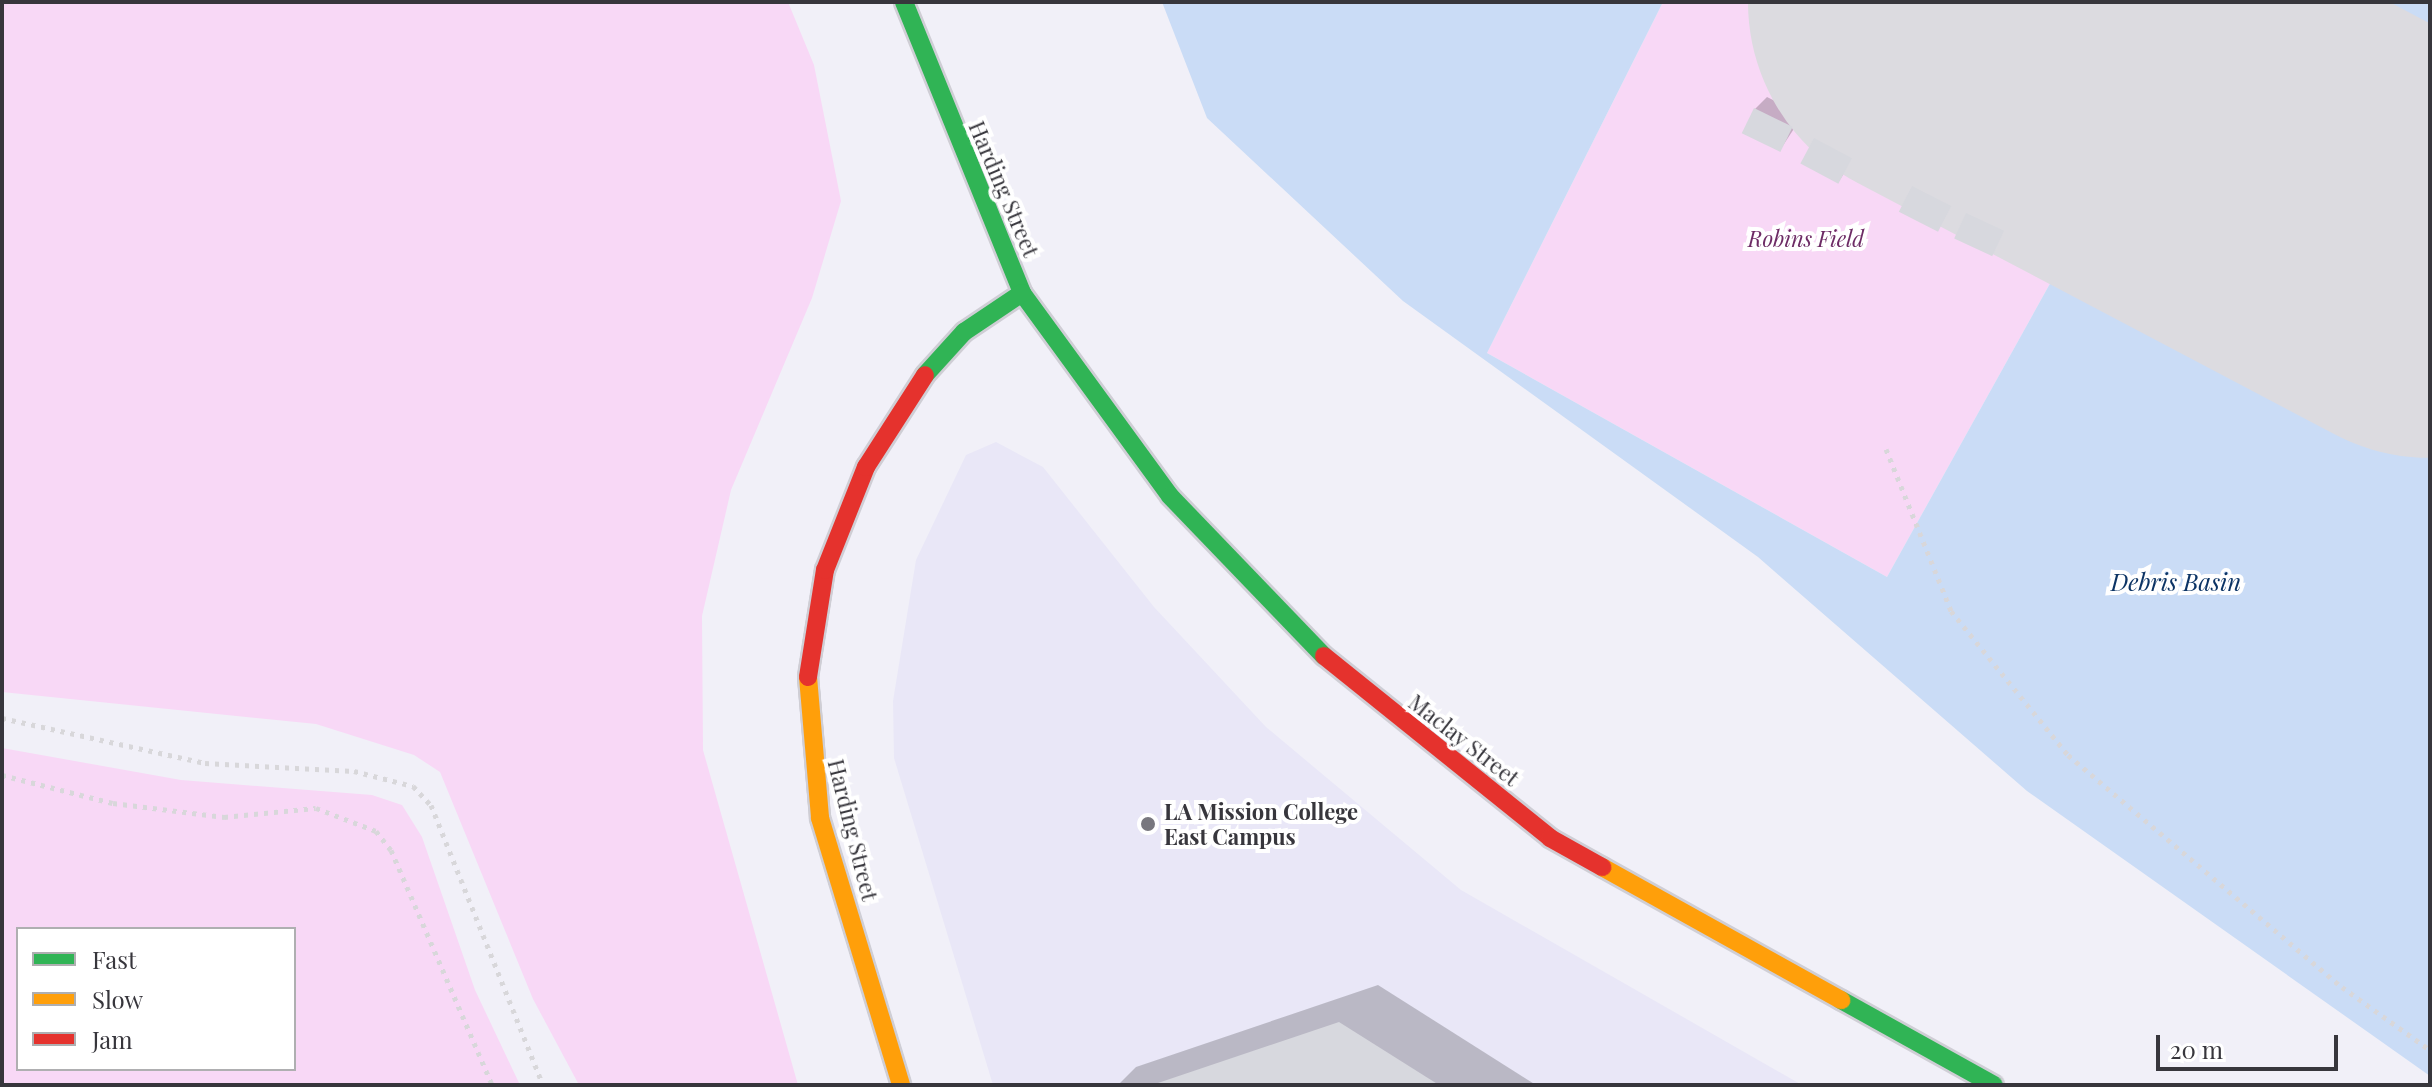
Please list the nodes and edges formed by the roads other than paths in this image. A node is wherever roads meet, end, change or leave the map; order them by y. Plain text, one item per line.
1 (904, 2) edge
2 (1022, 293) junction
3 (901, 1085) edge
4 (1994, 1085) edge

1 - 2 street, Harding Street
2 - 3 street, Harding Street
2 - 4 street, Maclay Street

